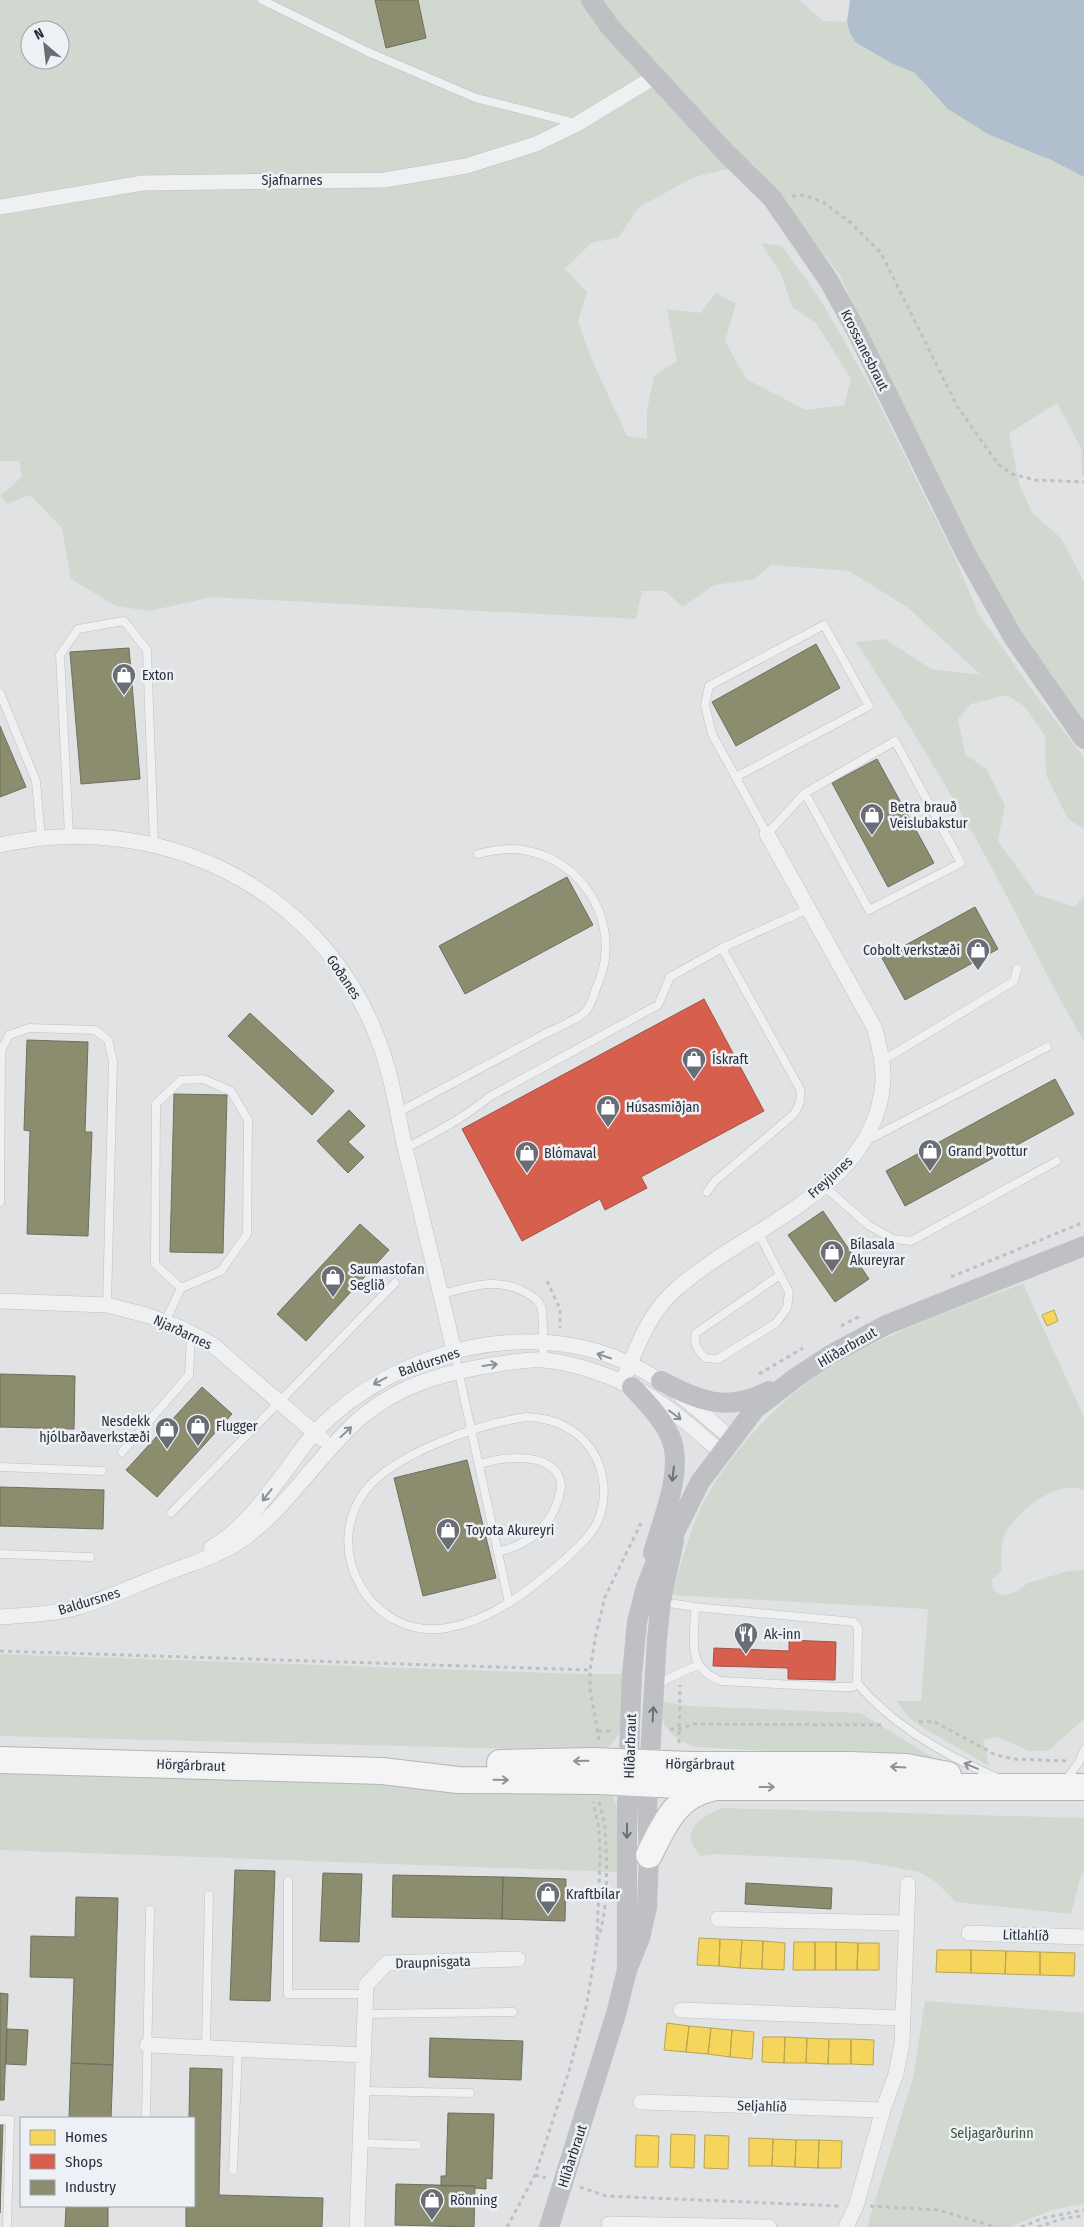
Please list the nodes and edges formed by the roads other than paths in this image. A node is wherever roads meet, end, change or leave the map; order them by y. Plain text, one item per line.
1 (262, 0) edge
2 (591, 0) edge
3 (656, 76) junction
4 (577, 124) junction
5 (0, 207) edge
6 (0, 693) edge
7 (1084, 739) edge
8 (736, 777) junction
9 (805, 793) junction
10 (767, 834) junction
11 (69, 836) junction
12 (41, 838) junction
13 (154, 844) junction
14 (0, 845) edge
15 (478, 854) dead end
16 (808, 909) junction
17 (722, 948) junction
18 (1017, 969) dead end
19 (1047, 1047) dead end
20 (882, 1061) junction
21 (398, 1112) junction
22 (866, 1141) junction
23 (406, 1148) junction
24 (1057, 1161) dead end
25 (824, 1186) junction
26 (707, 1192) dead end
27 (0, 1202) edge
28 (758, 1232) junction
29 (1084, 1246) edge
30 (780, 1275) junction
31 (395, 1283) dead end
32 (181, 1288) junction
33 (441, 1294) junction
34 (0, 1300) edge
35 (107, 1305) junction
36 (165, 1322) junction
37 (191, 1334) junction
38 (542, 1342) junction
39 (454, 1351) junction
40 (543, 1360) junction
41 (630, 1364) junction
42 (458, 1370) junction
43 (798, 1376) junction
44 (661, 1381) junction
45 (627, 1385) junction
46 (280, 1401) junction
47 (471, 1430) junction
48 (314, 1432) junction
49 (330, 1446) junction
50 (727, 1446) junction
51 (122, 1452) dead end
52 (479, 1465) junction
53 (0, 1467) edge
54 (102, 1471) dead end
55 (170, 1513) dead end
56 (498, 1552) junction
57 (0, 1554) edge
58 (90, 1557) dead end
59 (175, 1570) junction
60 (650, 1596) junction
61 (509, 1603) junction
62 (695, 1607) junction
63 (0, 1617) edge
64 (698, 1665) junction
65 (857, 1683) junction
66 (654, 1689) junction
67 (1084, 1750) edge
68 (0, 1760) edge
69 (639, 1772) junction
70 (1075, 1778) edge
71 (1016, 1785) junction
72 (718, 1787) junction
73 (649, 1855) junction
74 (288, 1881) dead end
75 (908, 1884) dead end
76 (209, 1895) dead end
77 (150, 1910) dead end
78 (718, 1919) dead end
79 (906, 1923) junction
80 (969, 1933) dead end
81 (1084, 1937) edge
82 (518, 1959) dead end
83 (627, 1970) junction
84 (366, 1994) junction
85 (681, 2010) dead end
86 (513, 2012) dead end
87 (365, 2014) junction
88 (903, 2018) junction
89 (147, 2045) junction
90 (206, 2048) junction
91 (238, 2049) junction
92 (364, 2055) junction
93 (362, 2092) junction
94 (470, 2093) dead end
95 (641, 2102) dead end
96 (882, 2110) junction
97 (146, 2117) edge
98 (0, 2120) edge
99 (360, 2143) junction
100 (417, 2145) dead end
101 (233, 2170) dead end
102 (556, 2203) junction
103 (609, 2224) dead end
104 (8, 2227) edge
105 (357, 2227) edge
106 (538, 2227) edge
107 (549, 2227) edge
108 (769, 2227) edge
109 (846, 2227) edge

1 - 4 lane
2 - 3 street, Krossanesbraut
3 - 4 street, Sjafnarnes
3 - 7 street, Krossanesbraut
4 - 5 street, Sjafnarnes
6 - 12 lane
8 - 8 lane
8 - 10 lane
9 - 9 lane
9 - 10 lane
10 - 16 street, Freyjunes
11 - 12 street, Goðanes
11 - 13 street, Goðanes
11 - 13 lane
12 - 14 street, Goðanes
13 - 21 street, Goðanes
15 - 21 lane
16 - 17 lane
16 - 20 street, Freyjunes
17 - 23 lane
17 - 26 lane
18 - 20 lane
19 - 22 lane
20 - 22 street, Freyjunes
21 - 23 street, Goðanes
22 - 25 street, Freyjunes
23 - 33 street, Goðanes
24 - 25 lane
25 - 28 street, Freyjunes
27 - 35 lane
28 - 30 lane
28 - 41 street, Freyjunes
29 - 43 street, Hlíðarbraut
30 - 30 lane
31 - 46 lane
32 - 32 lane
32 - 36 lane
33 - 38 lane
33 - 39 street, Goðanes
34 - 35 street, Njarðarnes
35 - 36 street, Njarðarnes
36 - 37 street, Njarðarnes
37 - 46 street, Njarðarnes
37 - 51 lane
38 - 39 street, Baldursnes
38 - 40 lane
41 -> 38 street, Baldursnes
39 - 42 lane
39 -> 48 street, Baldursnes
42 -> 40 street, Baldursnes
40 - 45 street, Baldursnes
41 - 44 street, Baldursnes
41 - 45 street, Freyjunes
42 - 47 lane
49 -> 42 street, Baldursnes
43 - 44 street
43 - 50 street, Hlíðarbraut
44 - 50 street, Baldursnes
45 -> 50 street, Baldursnes
45 -> 60 street
46 - 48 street, Njarðarnes
46 - 55 lane
47 - 52 lane
47 - 61 lane
47 - 61 lane
48 - 49 street, Njarðarnes
48 -> 59 street, Baldursnes
49 - 59 street, Baldursnes
50 - 60 street, Hlíðarbraut
52 - 56 lane
52 - 56 lane
53 - 54 lane
56 - 61 lane
57 - 58 lane
59 - 63 street, Baldursnes
60 - 62 lane
60 - 66 street, Hlíðarbraut
60 - 69 street, Hlíðarbraut
62 - 64 lane
62 - 65 lane
64 - 65 lane
64 - 66 lane
71 -> 65 lane
69 -> 66 street, Hlíðarbraut
67 - 70 lane
68 - 69 highway, Hörgárbraut
71 -> 69 highway, Hörgárbraut
69 - 72 highway, Hörgárbraut
69 - 73 street, Hlíðarbraut
69 -> 83 street, Hlíðarbraut
70 - 71 highway, Hörgárbraut
72 -> 71 highway, Hörgárbraut
72 - 73 highway
73 - 83 street, Hlíðarbraut
74 - 84 lane
75 - 79 street
76 - 90 lane
77 - 89 lane
78 - 79 street
79 - 88 street
80 - 81 street, Litlahlíð
82 - 84 street, Draupnisgata
83 - 102 street, Hlíðarbraut
84 - 87 street, Draupnisgata
85 - 88 street
86 - 87 lane
87 - 92 street, Draupnisgata
88 - 96 street
89 - 90 street
89 - 97 lane
90 - 91 street
91 - 92 street
91 - 101 lane
92 - 93 street, Draupnisgata
93 - 94 lane
93 - 99 street, Draupnisgata
95 - 96 street, Seljahlíð
96 - 109 street
98 - 104 lane
99 - 100 lane
99 - 105 street, Draupnisgata
102 - 106 street
102 - 107 street, Hlíðarbraut
103 - 108 street

